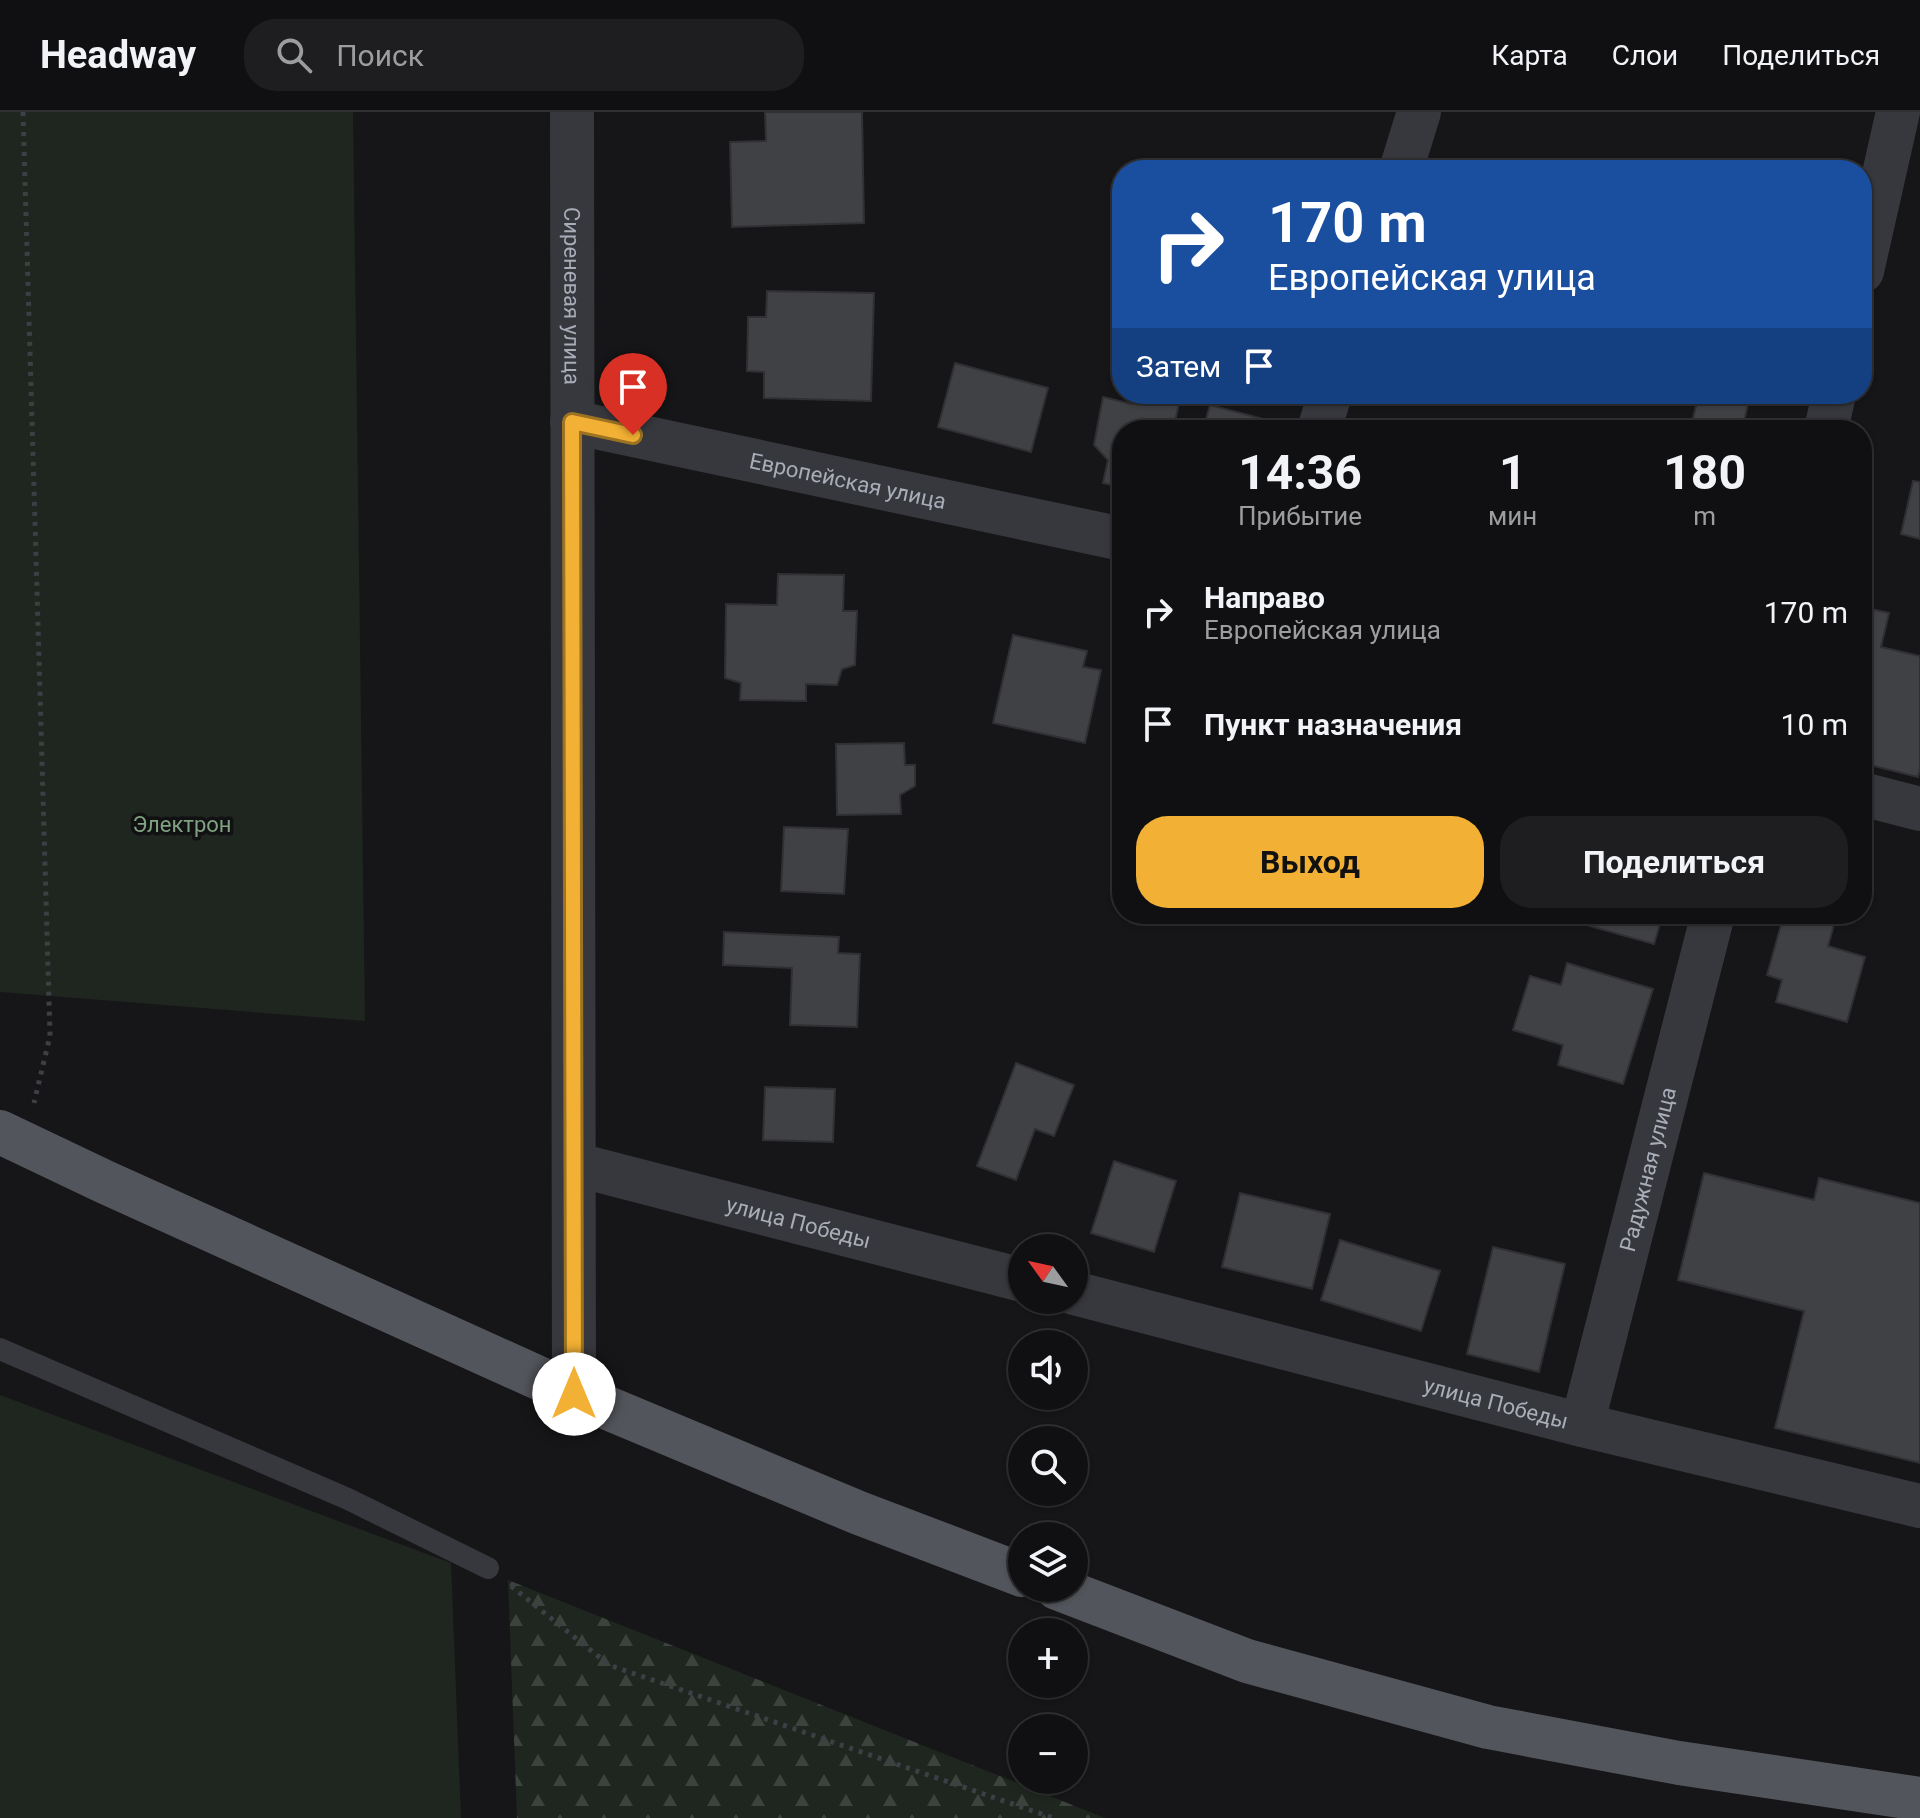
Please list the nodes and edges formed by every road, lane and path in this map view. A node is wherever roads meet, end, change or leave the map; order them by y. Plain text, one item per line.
1 (23, 112) edge
2 (572, 112) edge
3 (1419, 112) edge
4 (1898, 112) edge
5 (1404, 160) edge
6 (1872, 227) edge
7 (572, 422) junction
8 (1112, 537) edge
9 (1872, 797) edge
10 (1920, 809) edge
11 (1710, 924) edge
12 (12, 1138) edge
13 (574, 1164) junction
14 (1008, 1276) edge
15 (1088, 1297) edge
16 (0, 1349) edge
17 (574, 1394) junction
18 (1582, 1425) junction
19 (1920, 1506) edge
20 (488, 1568) joint
21 (1008, 1570) edge
22 (1088, 1600) edge
23 (1920, 1799) edge
24 (1053, 1818) edge

1 - 12 path
2 - 7 street, Сиреневая улица
3 - 5 street
4 - 6 street
7 - 8 street, Европейская улица
7 - 13 street, Сиреневая улица
9 - 10 street
11 - 18 street, Радужная улица
12 - 17 main road
13 - 14 street, улица Победы
13 - 17 street, Сиреневая улица
15 - 18 street, улица Победы
16 - 20 lane
17 - 21 main road
18 - 19 street, улица Победы
20 - 24 path
22 - 23 main road

